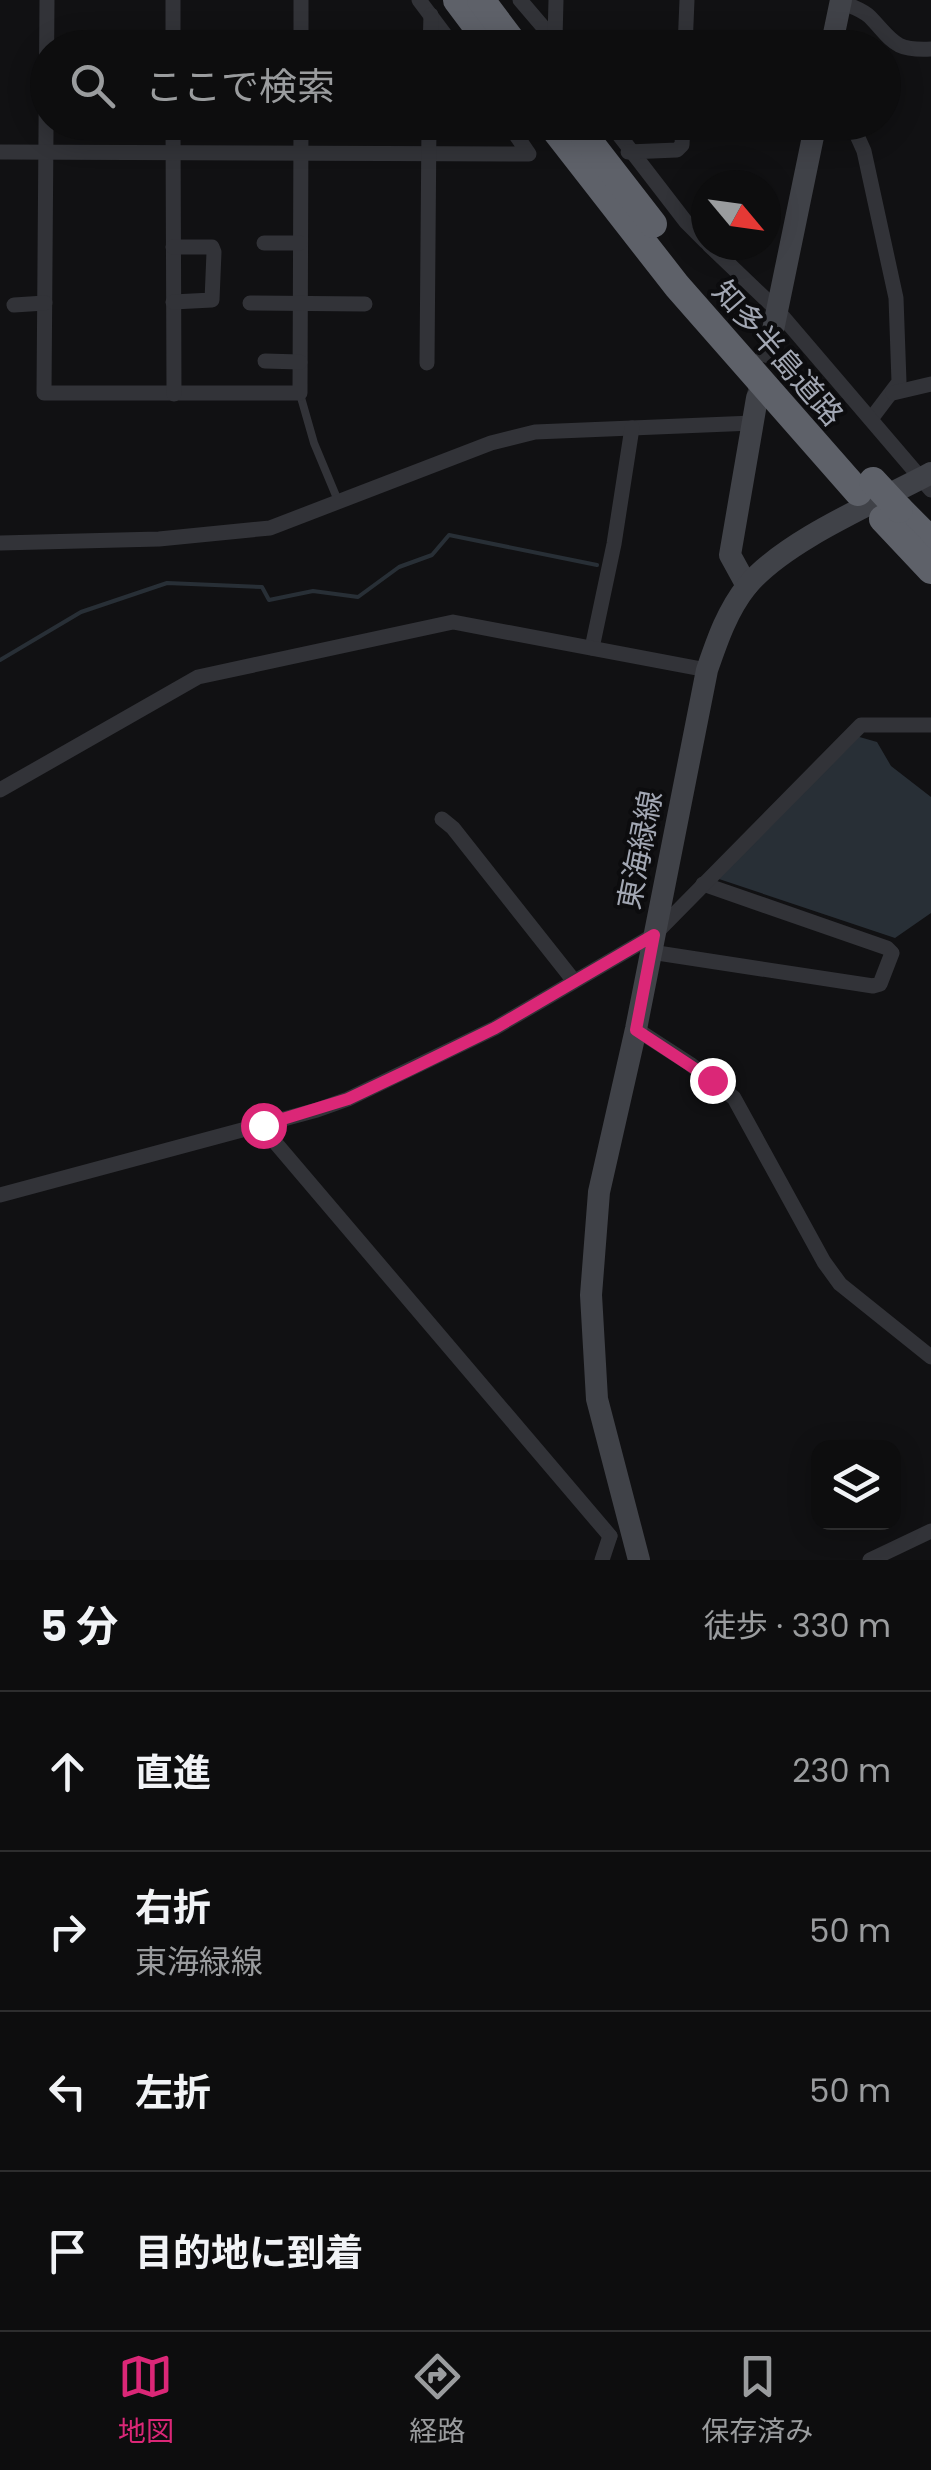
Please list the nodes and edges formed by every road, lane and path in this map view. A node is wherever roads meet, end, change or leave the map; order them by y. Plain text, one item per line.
1 (47, 0) edge
2 (173, 0) edge
3 (302, 0) edge
4 (419, 0) edge
5 (458, 0) edge
6 (482, 0) edge
7 (520, 0) edge
8 (556, 0) edge
9 (686, 0) edge
10 (841, 1) edge
11 (431, 14) junction
12 (47, 30) edge
13 (173, 30) edge
14 (301, 30) edge
15 (431, 30) edge
16 (442, 30) edge
17 (479, 30) edge
18 (504, 30) edge
19 (546, 30) edge
20 (557, 30) edge
21 (685, 30) edge
22 (835, 30) edge
23 (879, 30) edge
24 (901, 47) edge
25 (931, 49) edge
26 (46, 140) edge
27 (172, 140) edge
28 (301, 140) edge
29 (428, 140) edge
30 (519, 140) edge
31 (563, 140) edge
32 (588, 140) edge
33 (620, 140) edge
34 (682, 140) edge
35 (812, 140) edge
36 (859, 140) edge
37 (301, 150) junction
38 (46, 151) junction
39 (0, 152) edge
40 (172, 152) junction
41 (428, 152) junction
42 (628, 152) junction
43 (691, 227) edge
44 (264, 242) dead end
45 (300, 243) junction
46 (173, 248) junction
47 (726, 260) edge
48 (174, 302) junction
49 (44, 303) junction
50 (250, 303) dead end
51 (300, 304) junction
52 (365, 304) dead end
53 (14, 305) dead end
54 (777, 310) junction
55 (772, 335) tunnel mouth
56 (264, 361) dead end
57 (300, 362) junction
58 (428, 363) dead end
59 (931, 384) edge
60 (300, 393) junction
61 (893, 393) junction
62 (174, 394) junction
63 (757, 398) tunnel mouth
64 (871, 419) junction
65 (753, 423) junction
66 (632, 428) junction
67 (928, 481) edge
68 (865, 486) junction
69 (339, 503) junction
70 (891, 514) junction
71 (931, 542) edge
72 (0, 543) edge
73 (931, 570) edge
74 (747, 586) junction
75 (592, 648) junction
76 (707, 670) junction
77 (931, 725) edge
78 (2, 783) edge
79 (442, 819) dead end
80 (703, 884) junction
81 (652, 944) junction
82 (574, 981) junction
83 (636, 1030) junction
84 (264, 1124) junction
85 (0, 1195) edge
86 (931, 1356) edge
87 (931, 1531) edge
88 (620, 1534) junction
89 (602, 1560) edge
90 (639, 1560) edge
91 (870, 1560) edge

1 - 12 street
2 - 13 street
3 - 14 street
4 - 11 street
5 - 17 highway
6 - 18 highway
7 - 19 street
8 - 20 street
9 - 21 street
10 - 22 main road
10 - 23 street
11 - 15 street
11 - 16 street
24 - 25 street
26 - 38 street
27 - 40 street
28 - 37 street
29 - 41 street
30 - 41 street
31 - 68 highway, 知多半島道路
32 - 68 highway, 知多半島道路
33 - 42 street
34 - 42 street
35 - 54 main road
36 - 61 street
37 - 40 street
37 - 41 street
37 - 45 street
38 - 39 street
38 - 40 street
38 - 49 street
40 - 46 street
41 - 58 street
42 - 43 street
44 - 45 street
45 - 51 street
46 - 48 street
46 - 48 street
47 - 54 street
48 - 62 street
49 - 53 street
49 - 62 street
50 - 51 street
51 - 52 street
51 - 57 street
54 - 55 main road
54 - 64 street
56 - 57 street
57 - 60 street
59 - 61 street
60 - 62 street
60 - 69 lane
61 - 64 street
63 - 65 main road
64 - 67 street
65 - 66 street
65 - 74 main road
66 - 69 street
66 - 75 street
67 - 74 main road
68 - 70 highway, 知多半島道路, bridge
69 - 72 street
70 - 71 highway, 知多半島道路
70 - 73 highway, 知多半島道路
74 - 76 main road, 東海緑線
75 - 76 street
75 - 78 street
76 - 81 main road, 東海緑線
77 - 80 street
79 - 82 street
80 - 81 street
80 - 81 street
81 - 82 street
81 - 83 main road, 東海緑線
82 - 84 street
83 - 86 street
83 - 88 main road, 東海緑線
84 - 85 street
84 - 88 street
87 - 91 street
88 - 89 street
88 - 90 main road, 東海緑線

